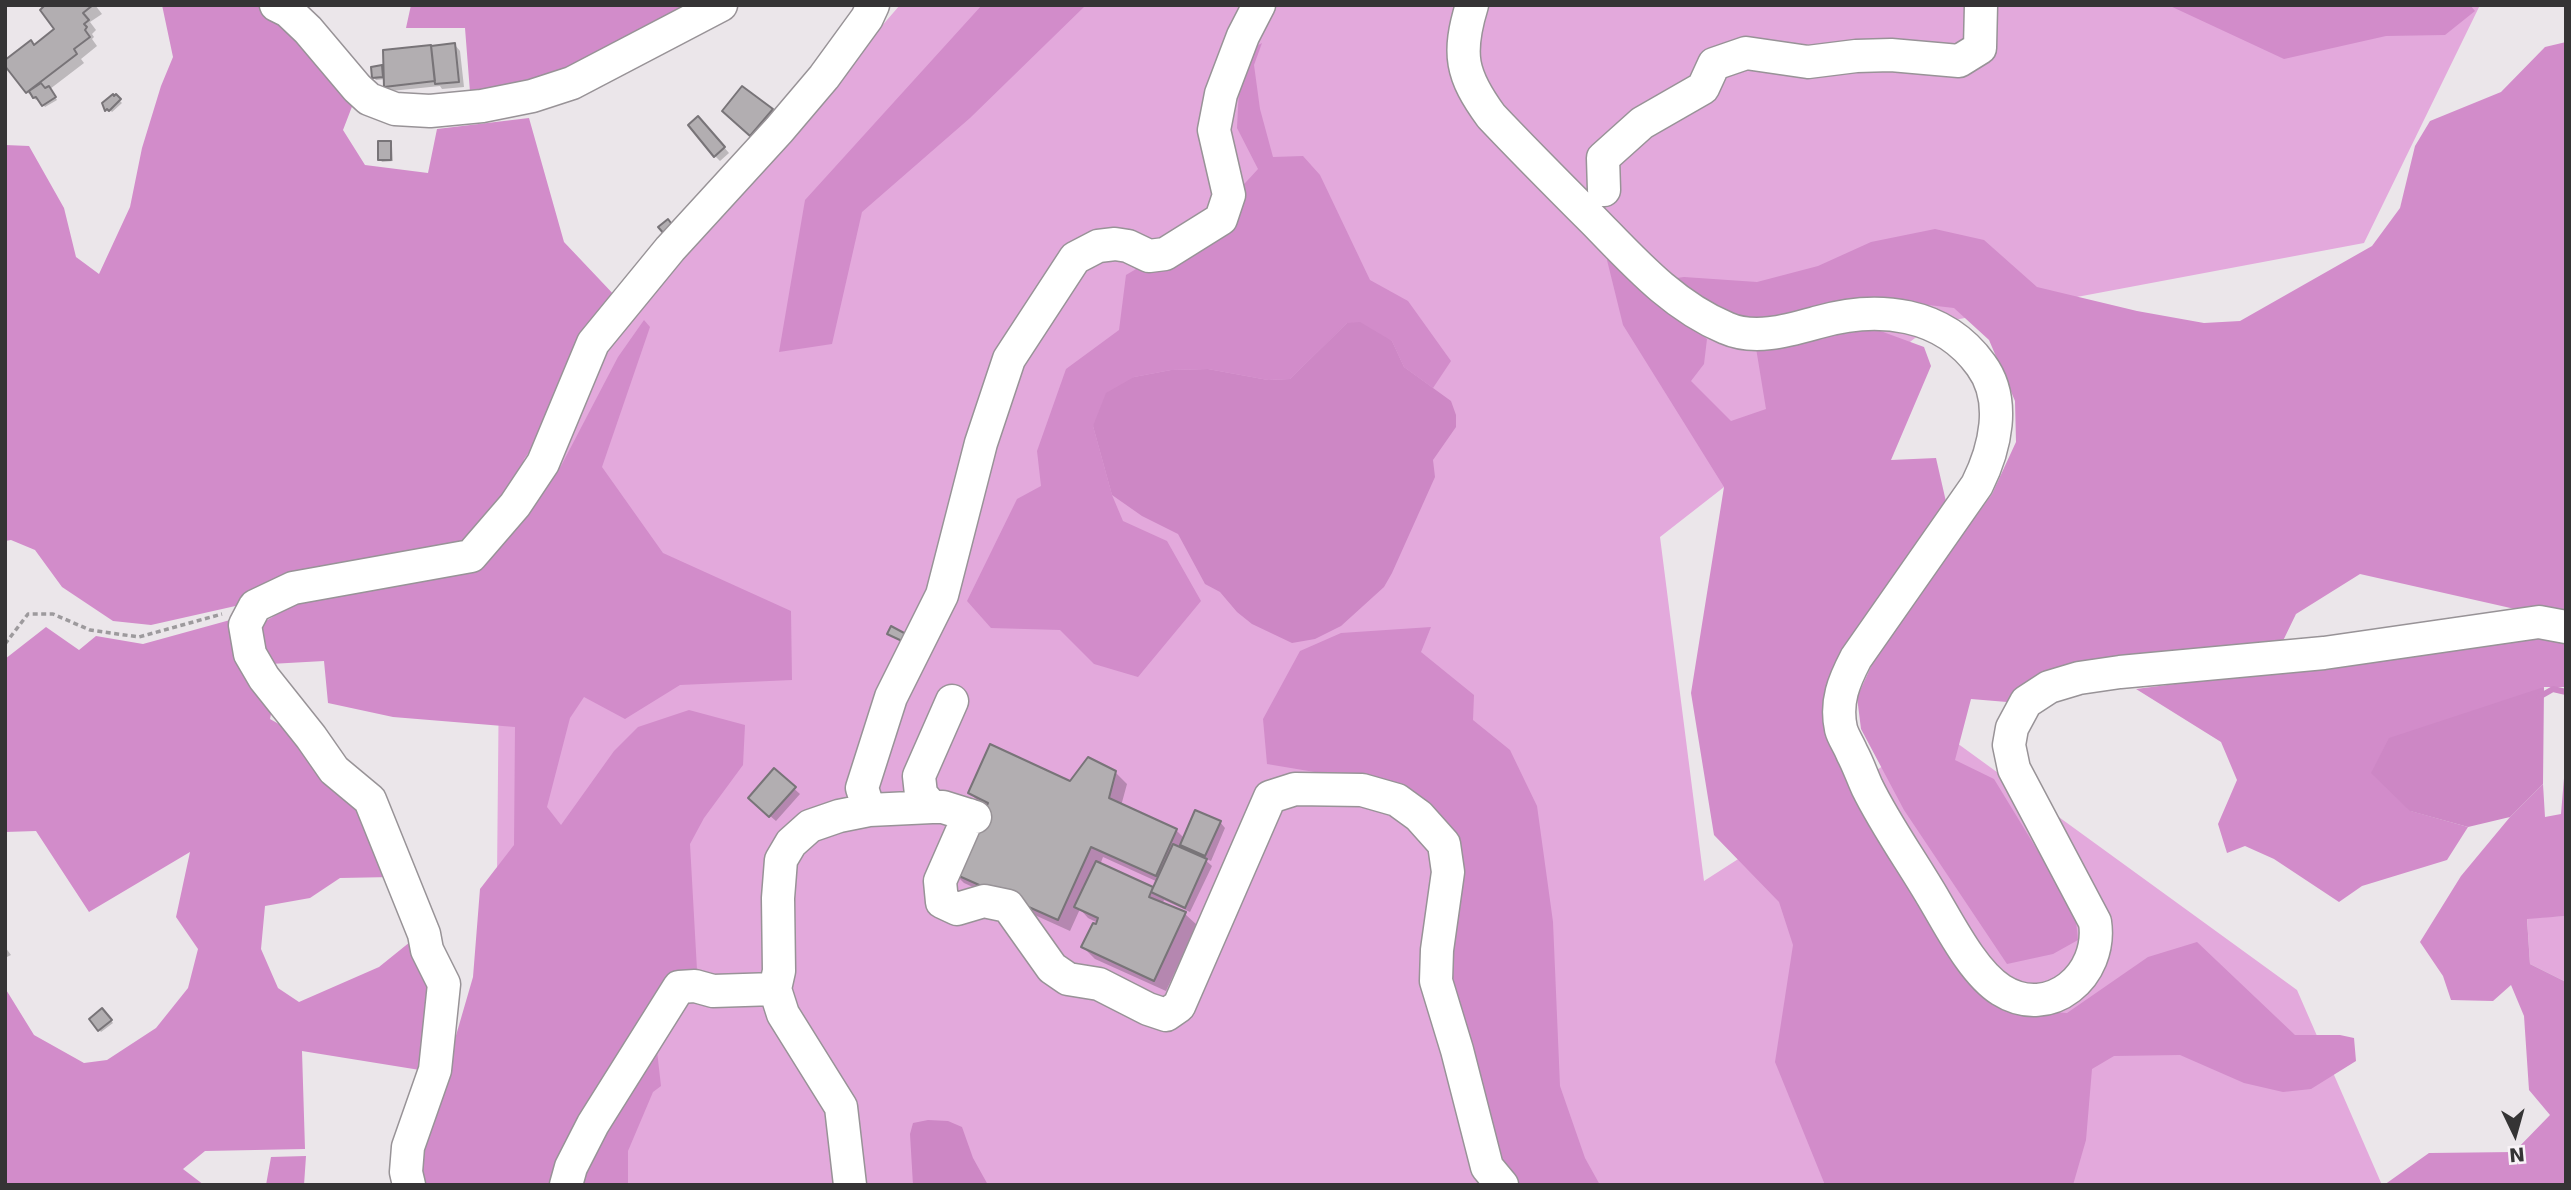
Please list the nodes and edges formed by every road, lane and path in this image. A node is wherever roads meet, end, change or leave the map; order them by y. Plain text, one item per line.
1 (276, 5) edge
2 (721, 5) edge
3 (873, 5) edge
4 (1259, 5) edge
5 (1472, 5) edge
6 (1981, 5) edge
7 (1604, 190) dead end
8 (255, 606) junction
9 (2566, 627) edge
10 (5, 644) edge
11 (953, 701) dead end
12 (932, 807) junction
13 (869, 810) junction
14 (775, 989) junction
15 (409, 1185) edge
16 (566, 1185) edge
17 (850, 1185) edge
18 (1502, 1185) edge

1 - 2 street
3 - 8 street
4 - 13 street
5 - 9 street
6 - 7 street
8 - 10 path
8 - 15 street
11 - 12 street
12 - 13 street
12 - 18 street
13 - 14 street
14 - 16 street
14 - 17 street

